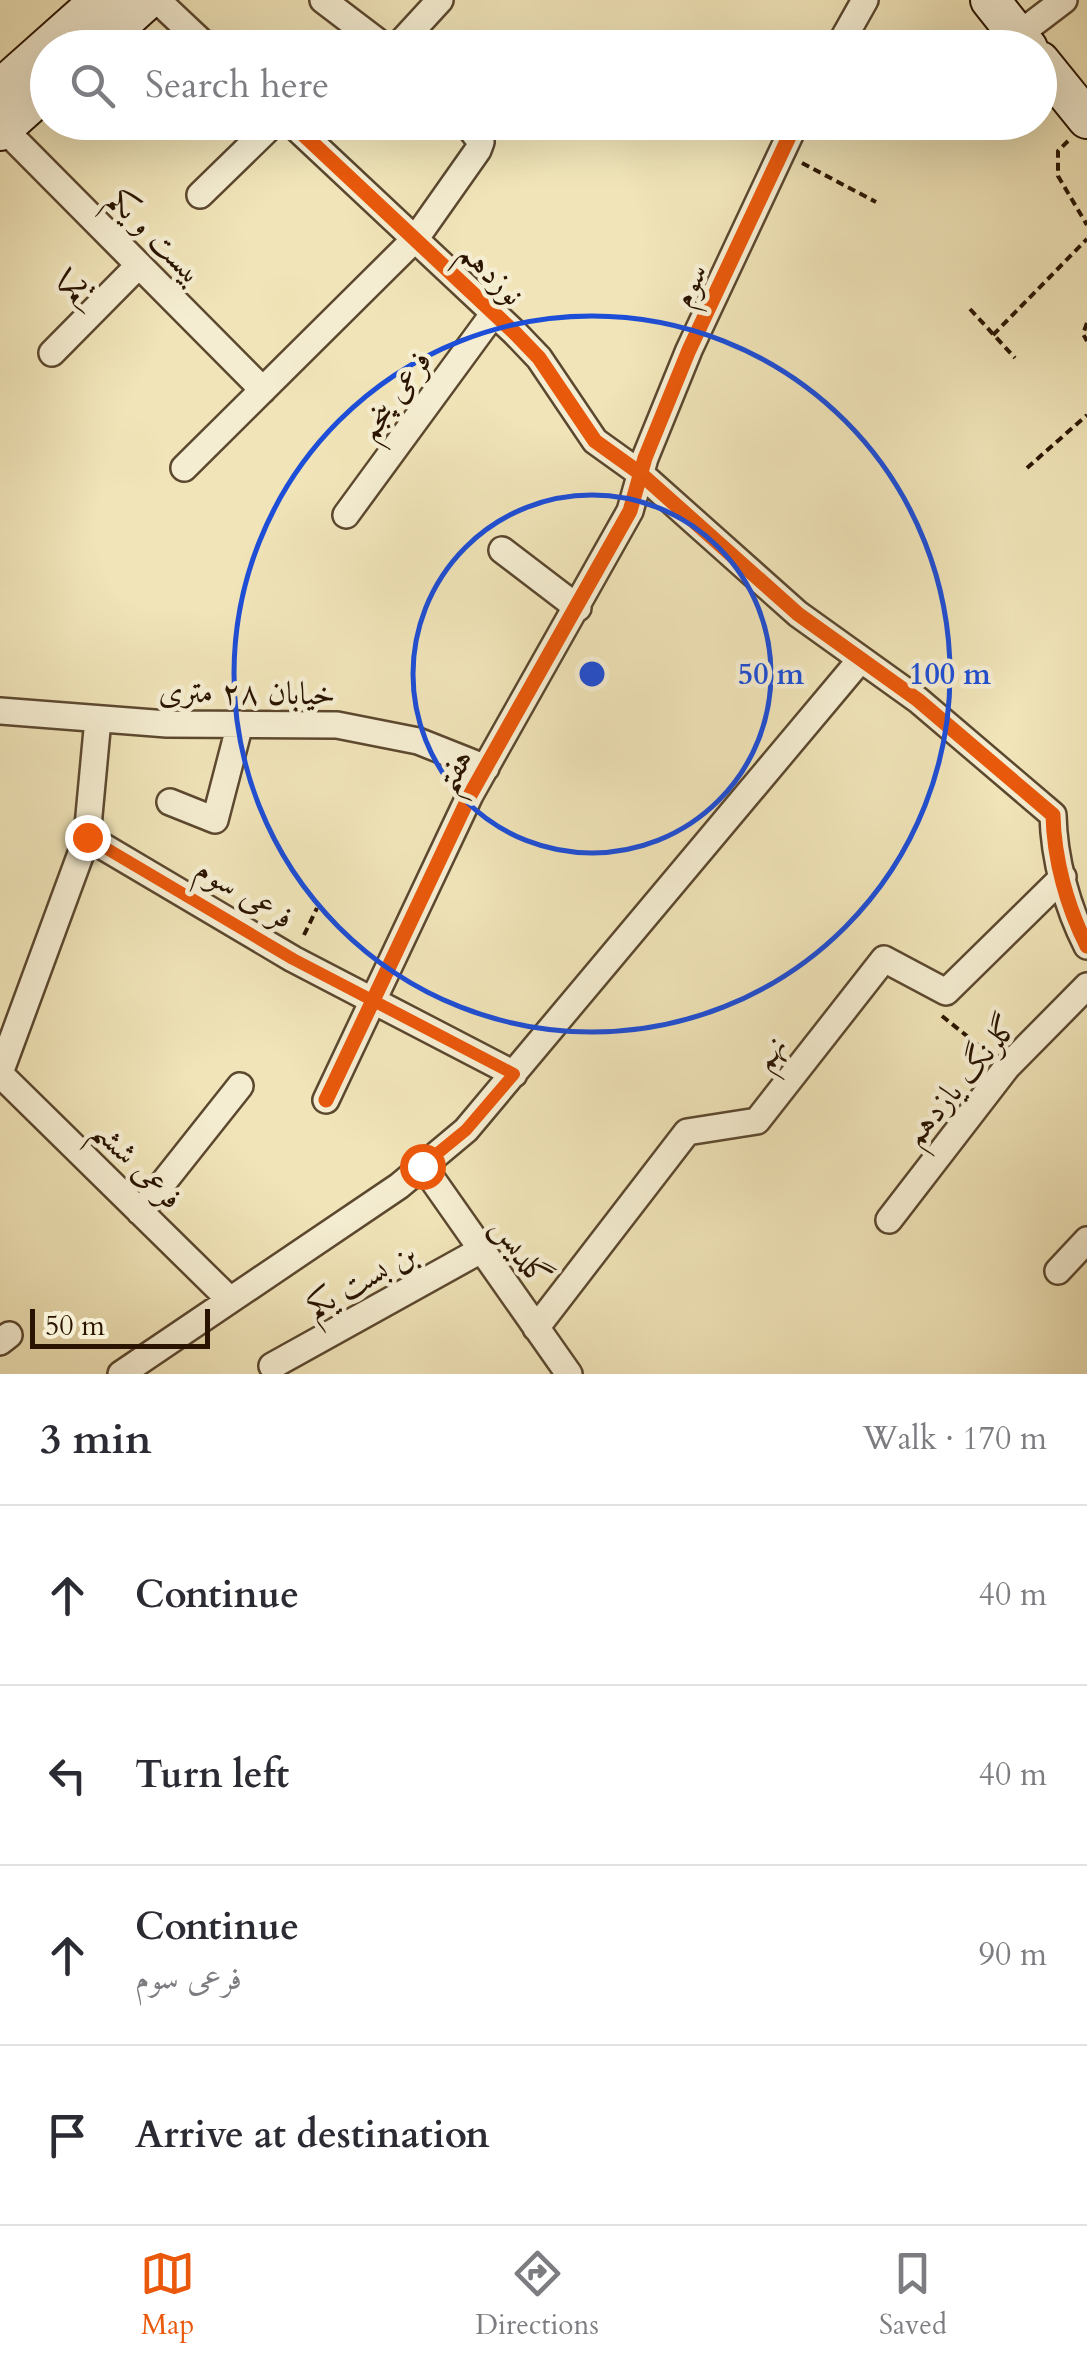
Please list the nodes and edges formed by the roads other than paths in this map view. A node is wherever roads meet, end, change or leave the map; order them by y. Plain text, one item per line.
1 (100, 0) edge
2 (147, 0) edge
3 (156, 0) edge
4 (322, 0) edge
5 (440, 0) edge
6 (865, 0) edge
7 (990, 0) edge
8 (1064, 0) edge
9 (66, 30) edge
10 (114, 30) edge
11 (188, 30) edge
12 (362, 30) edge
13 (412, 30) edge
14 (848, 30) edge
15 (1014, 30) edge
16 (1042, 30) edge
17 (30, 62) edge
18 (0, 89) edge
19 (1057, 89) edge
20 (30, 104) edge
21 (1082, 125) edge
22 (1, 130) edge
23 (256, 140) edge
24 (310, 140) edge
25 (478, 140) edge
26 (786, 140) edge
27 (200, 194) dead end
28 (416, 238) junction
29 (139, 266) junction
30 (494, 313) junction
31 (52, 353) dead end
32 (263, 390) junction
33 (184, 468) dead end
34 (641, 474) junction
35 (346, 516) dead end
36 (502, 550) dead end
37 (578, 608) junction
38 (860, 659) junction
39 (0, 712) edge
40 (98, 719) junction
41 (240, 724) junction
42 (486, 768) junction
43 (170, 802) dead end
44 (87, 837) junction
45 (1063, 876) junction
46 (1087, 946) edge
47 (1087, 986) edge
48 (372, 1000) junction
49 (0, 1074) edge
50 (514, 1074) junction
51 (240, 1086) dead end
52 (326, 1100) dead end
53 (422, 1166) junction
54 (140, 1212) junction
55 (888, 1220) dead end
56 (1087, 1240) edge
57 (481, 1250) junction
58 (1058, 1271) dead end
59 (230, 1300) junction
60 (536, 1328) junction
61 (272, 1366) dead end
62 (121, 1374) edge
63 (569, 1374) edge

1 - 9 main road
2 - 10 main road
3 - 11 street
4 - 12 street
5 - 13 street
6 - 14 street
7 - 15 main road
8 - 16 street
17 - 18 main road
19 - 21 main road
20 - 22 main road
22 - 29 street, بیست و یکم
23 - 27 street
24 - 28 street, نوزدهم
25 - 28 street
26 - 34 street, سوم
28 - 30 street, نوزدهم
28 - 32 street
29 - 31 street, یکم
29 - 32 street, بیست و یکم
30 - 34 street, نوزدهم
30 - 35 street, فرعی پنجم
32 - 33 street
34 - 37 street, هفتم
34 - 38 street, نوزدهم
36 - 37 street
37 - 42 street, هفتم
38 - 45 street, نوزدهم
38 - 50 street
39 - 40 street, خیابان ۲۸ متری
40 - 41 street, خیابان ۲۸ متری
40 - 44 street
41 - 42 street, خیابان ۲۸ متری
41 - 43 street
42 - 48 street, هفتم
44 - 48 street, فرعی سوم
44 - 49 street
45 - 46 street, نوزدهم
45 - 60 street, نهم
47 - 55 street, گلرنگ یازدهم
48 - 50 street, فرعی سوم
48 - 52 street, هفتم
49 - 54 street, فرعی ششم
50 - 53 street
51 - 54 street
53 - 57 street, گلدیس
53 - 59 street
54 - 59 street, فرعی ششم
56 - 58 street
57 - 60 street, گلدیس
57 - 61 street, بن بست یکم
59 - 62 street
60 - 63 street, گلدیس

